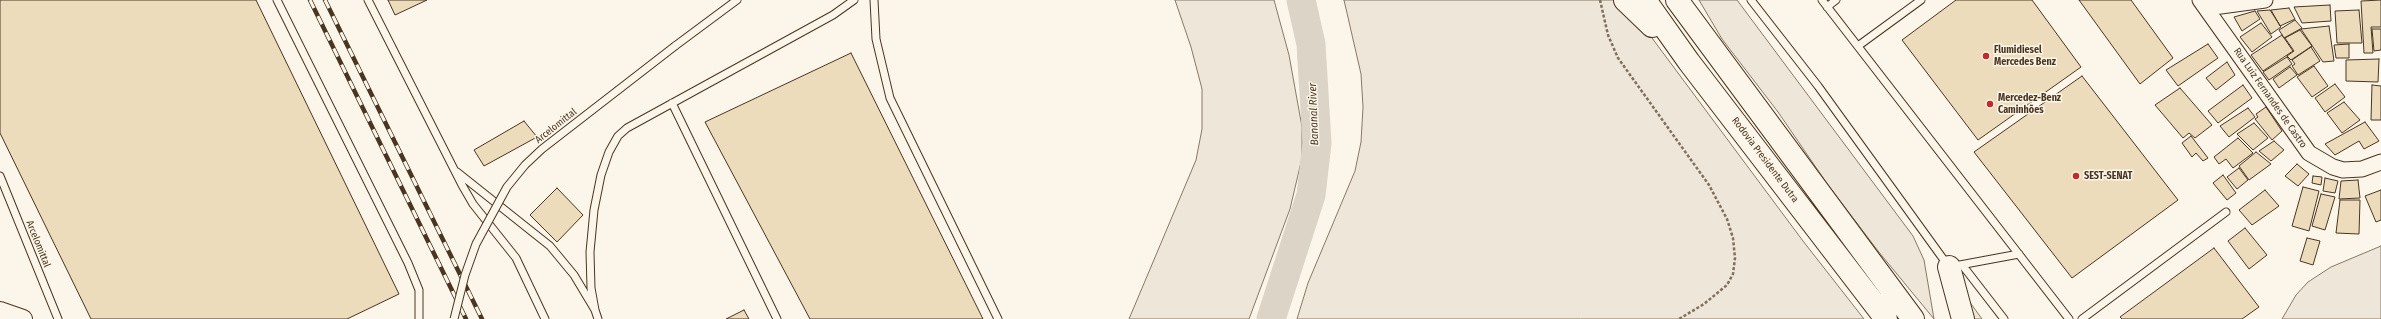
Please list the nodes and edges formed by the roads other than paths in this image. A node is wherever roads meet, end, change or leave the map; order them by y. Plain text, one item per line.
1 (277, 0) edge
2 (368, 0) edge
3 (737, 0) edge
4 (854, 0) edge
5 (874, 0) edge
6 (1625, 0) edge
7 (1645, 0) edge
8 (1677, 0) edge
9 (1689, 0) edge
10 (1751, 0) edge
11 (1822, 0) edge
12 (1836, 0) edge
13 (1921, 0) edge
14 (2266, 0) edge
15 (2203, 4) edge
16 (1827, 6) junction
17 (1858, 46) junction
18 (1720, 61) junction
19 (1689, 62) junction
20 (672, 103) junction
21 (2381, 162) edge
22 (454, 169) junction
23 (0, 176) edge
24 (2226, 212) dead end
25 (2019, 254) junction
26 (1956, 266) junction
27 (595, 310) junction
28 (0, 311) edge
29 (23, 319) edge
30 (58, 319) edge
31 (418, 319) edge
32 (454, 319) edge
33 (545, 319) edge
34 (598, 319) edge
35 (777, 319) edge
36 (998, 319) edge
37 (1886, 319) edge
38 (1913, 319) edge
39 (1963, 319) edge
40 (2004, 319) edge
41 (2070, 319) edge
42 (2082, 319) edge

1 - 31 lane
2 - 22 lane
3 - 32 lane, Arcelomittal, bridge
4 - 20 lane
5 - 36 lane
6 - 19 highway
7 - 19 highway, Rodovia Presidente Dutra
8 - 18 highway
9 - 18 highway
10 - 26 lane
11 - 16 lane
12 - 16 lane
13 - 17 lane
14 - 15 street
15 - 21 street, Rua Luiz Fernandes de Castro
16 - 17 lane
17 - 25 lane
18 - 38 highway
19 - 37 highway, Rodovia Presidente Dutra
20 - 27 lane
20 - 35 lane
22 - 27 lane
22 - 33 lane
23 - 30 lane, Arcelomittal
24 - 42 lane
25 - 26 lane
25 - 41 lane
26 - 39 highway
26 - 40 lane
27 - 34 lane
28 - 29 street

